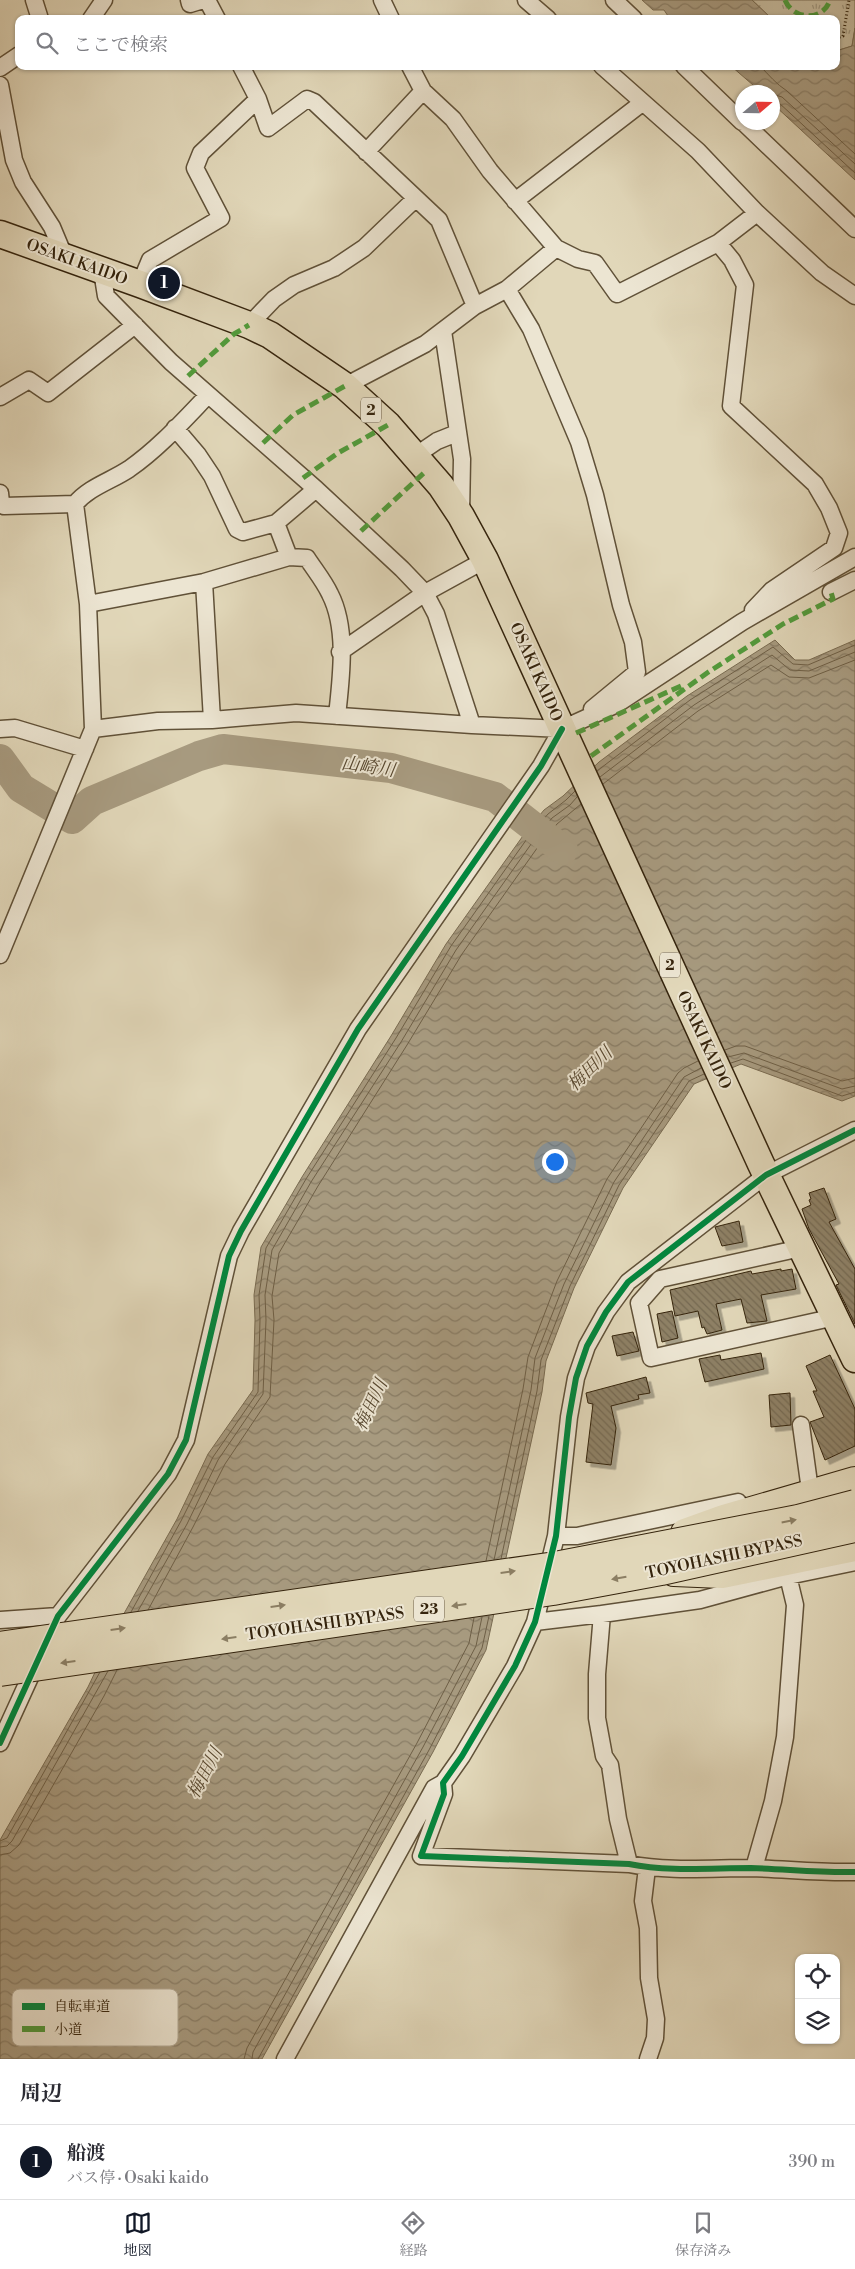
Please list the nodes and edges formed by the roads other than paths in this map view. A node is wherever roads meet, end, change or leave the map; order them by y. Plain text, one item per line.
1 (34, 0) edge
2 (104, 0) edge
3 (189, 0) edge
4 (205, 0) edge
5 (382, 0) edge
6 (526, 0) edge
7 (614, 0) edge
8 (39, 15) edge
9 (94, 15) edge
10 (214, 15) edge
11 (389, 15) edge
12 (543, 15) edge
13 (630, 15) edge
14 (15, 58) edge
15 (0, 68) edge
16 (243, 70) edge
17 (412, 70) edge
18 (606, 70) edge
19 (688, 70) edge
20 (423, 90) junction
21 (1, 93) edge
22 (258, 99) junction
23 (642, 103) junction
24 (735, 114) edge
25 (751, 130) edge
26 (366, 152) junction
27 (415, 199) junction
28 (515, 201) junction
29 (757, 213) junction
30 (855, 229) edge
31 (0, 234) edge
32 (718, 243) junction
33 (556, 248) junction
34 (65, 258) junction
35 (102, 271) junction
36 (140, 284) junction
37 (507, 289) junction
38 (855, 296) edge
39 (475, 306) junction
40 (135, 325) junction
41 (249, 325) junction
42 (443, 331) junction
43 (345, 386) junction
44 (208, 395) junction
45 (0, 396) edge
46 (176, 428) junction
47 (457, 433) junction
48 (415, 456) junction
49 (316, 489) junction
50 (0, 493) edge
51 (75, 504) junction
52 (461, 516) junction
53 (276, 523) junction
54 (289, 557) junction
55 (855, 557) edge
56 (485, 560) junction
57 (855, 580) edge
58 (204, 582) junction
59 (831, 592) dead end
60 (425, 593) junction
61 (88, 604) junction
62 (742, 622) junction
63 (340, 652) junction
64 (337, 716) junction
65 (212, 720) junction
66 (472, 725) junction
67 (567, 727) junction
68 (0, 729) edge
69 (93, 729) junction
70 (85, 749) junction
71 (0, 955) edge
72 (855, 1130) edge
73 (764, 1170) junction
74 (801, 1248) junction
75 (835, 1317) junction
76 (855, 1359) edge
77 (801, 1425) dead end
78 (855, 1470) edge
79 (855, 1481) edge
80 (809, 1482) junction
81 (855, 1504) edge
82 (855, 1528) edge
83 (556, 1536) junction
84 (855, 1546) edge
85 (636, 1550) junction
86 (855, 1562) edge
87 (661, 1571) junction
88 (788, 1576) junction
89 (602, 1614) junction
90 (58, 1616) junction
91 (0, 1620) edge
92 (535, 1622) junction
93 (0, 1646) edge
94 (0, 1672) edge
95 (0, 1743) edge
96 (443, 1783) junction
97 (629, 1864) junction
98 (647, 1868) junction
99 (754, 1868) junction
100 (855, 1872) edge
101 (285, 2059) edge
102 (648, 2059) edge

1 - 8 street
2 - 9 street
3 - 4 street
4 - 10 street
5 - 11 street
6 - 12 street
7 - 13 street
14 - 15 street
16 - 22 street
17 - 20 street
18 - 23 street
19 - 24 street
20 - 26 street
20 - 28 street
21 - 34 street
22 - 26 street
22 - 36 street
23 - 28 street
23 - 29 street
25 - 30 street
26 - 27 street
27 - 39 street
27 - 41 street
28 - 33 street
29 - 32 street
29 - 38 street
31 - 34 main road, OSAKI KAIDO / 2
32 - 33 street
32 - 62 street
33 - 37 street
34 - 35 main road, OSAKI KAIDO / 2
35 - 36 main road, OSAKI KAIDO / 2
35 - 40 street
36 - 41 main road, OSAKI KAIDO / 2
37 - 39 street
37 - 67 street
39 - 42 street
40 - 44 street
40 - 45 street
41 - 43 main road, OSAKI KAIDO / 2
42 - 43 street
42 - 47 street
43 - 48 main road, OSAKI KAIDO / 2
44 - 46 street
44 - 49 street
46 - 51 street
46 - 53 street
47 - 48 street
47 - 52 street
48 - 52 main road, OSAKI KAIDO / 2
49 - 53 street
49 - 60 street
50 - 51 street
51 - 61 street
52 - 56 main road, OSAKI KAIDO / 2
53 - 54 street
54 - 58 street
54 - 63 street
55 - 62 street
56 - 60 street
56 - 67 main road, OSAKI KAIDO / 2
57 - 59 street
58 - 61 street
58 - 65 street
60 - 63 street
60 - 66 street
61 - 69 street
62 - 67 street
63 - 64 street
64 - 65 street
64 - 66 street
65 - 69 street
66 - 67 street
67 - 73 main road, OSAKI KAIDO / 2
67 - 90 street
68 - 70 street
69 - 70 street
70 - 71 street
72 - 73 street
73 - 74 main road, OSAKI KAIDO / 2
73 - 83 street
74 - 75 main road, OSAKI KAIDO / 2
74 - 75 street
75 - 76 main road, OSAKI KAIDO / 2
77 - 80 street
78 - 80 street
79 - 85 highway, 23, bridge
80 - 83 street
85 -> 81 highway, TOYOHASHI BYPASS / 23, bridge
82 - 87 highway, TOYOHASHI BYPASS / 23, bridge
83 - 92 street
84 - 87 highway, 23, bridge
93 -> 85 highway, TOYOHASHI BYPASS / 23, bridge
86 - 88 street
87 -> 94 highway, TOYOHASHI BYPASS / 23, bridge
88 - 89 street
88 - 99 street
89 - 92 street
89 - 97 street
90 - 91 street
90 - 95 street
92 - 96 street
96 - 97 street
96 - 101 street
97 - 98 street
98 - 99 street
98 - 102 street
99 - 100 street

